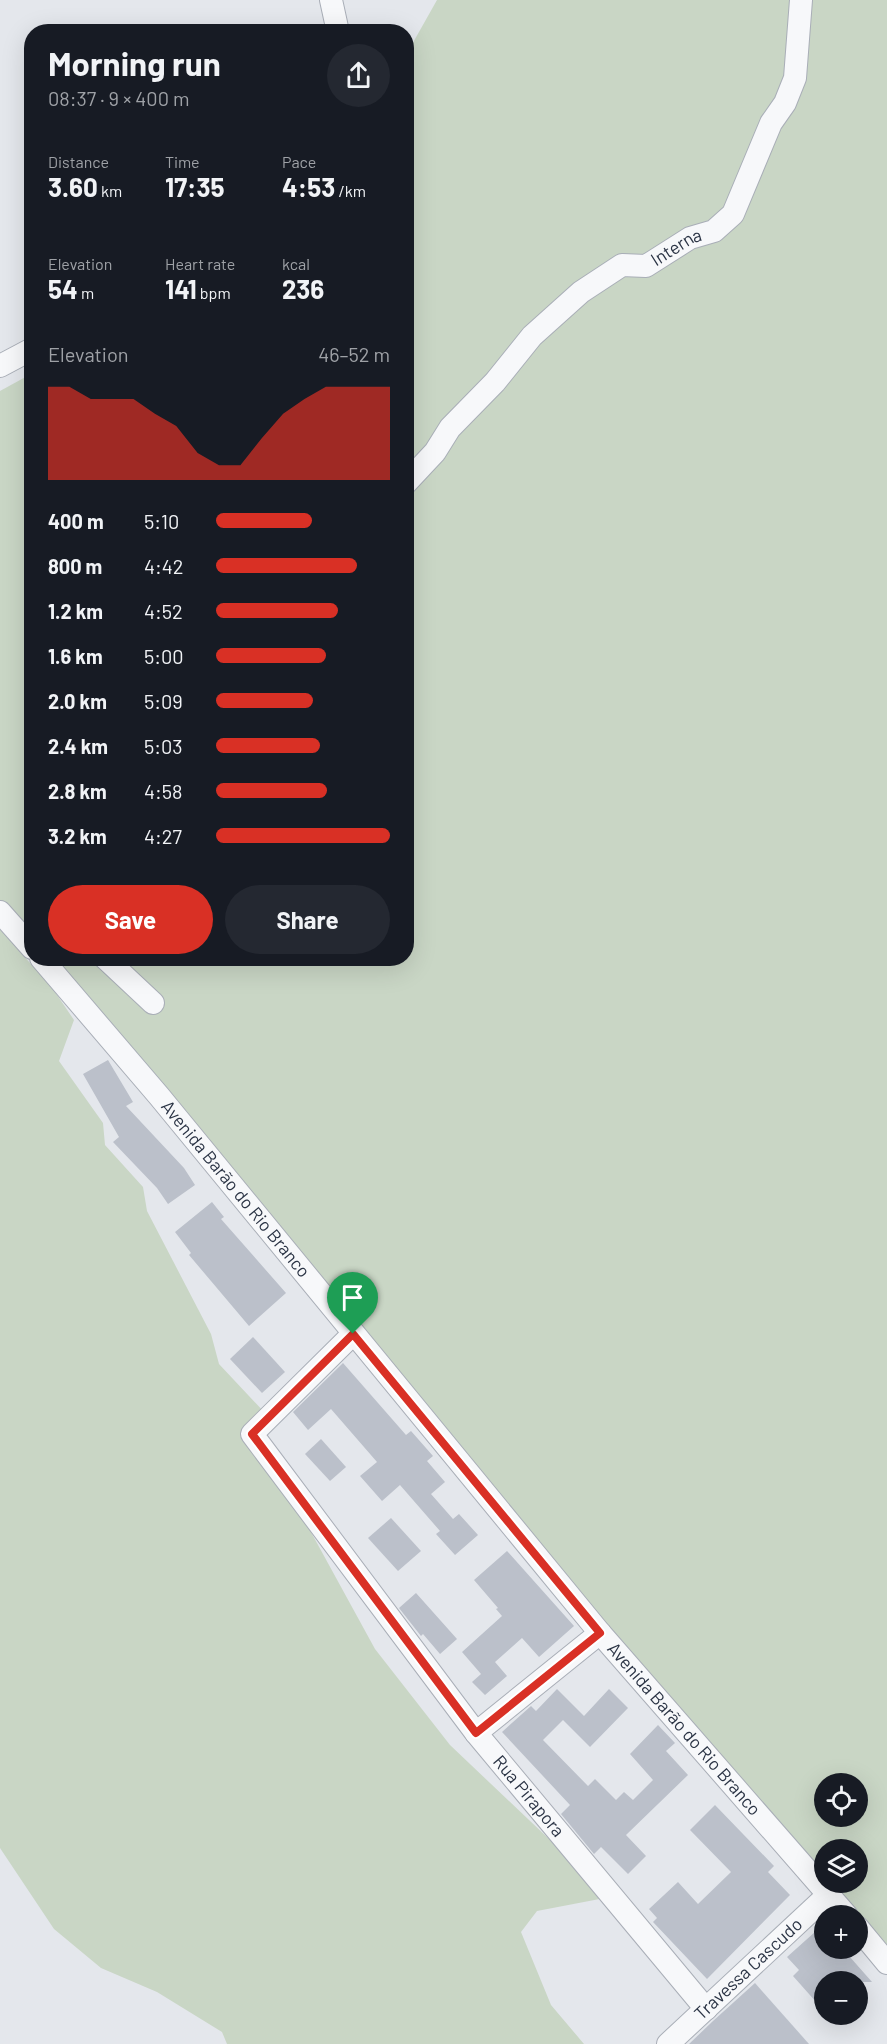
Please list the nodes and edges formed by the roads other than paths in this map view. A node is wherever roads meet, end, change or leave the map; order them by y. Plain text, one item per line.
1 (331, 0) edge
2 (801, 0) edge
3 (336, 24) edge
4 (24, 353) edge
5 (0, 366) edge
6 (414, 474) edge
7 (0, 912) edge
8 (24, 939) edge
9 (48, 966) edge
10 (114, 966) edge
11 (153, 1003) dead end
12 (353, 1334) junction
13 (600, 1633) junction
14 (476, 1733) junction
15 (829, 1894) junction
16 (838, 1905) edge
17 (868, 1940) edge
18 (887, 1963) edge
19 (706, 2009) junction
20 (669, 2044) edge

1 - 3 street
2 - 6 street, Interna
4 - 5 street
7 - 8 street
9 - 12 street, Avenida Barão do Rio Branco
10 - 11 street
12 - 13 street, Avenida Barão do Rio Branco
12 - 14 street, Rua Pirapora
13 - 14 street
13 - 15 street, Avenida Barão do Rio Branco
14 - 19 street, Rua Pirapora
15 - 16 street, Avenida Barão do Rio Branco
15 - 19 street, Travessa Cascudo
17 - 18 street
19 - 20 street, Travessa Cascudo

